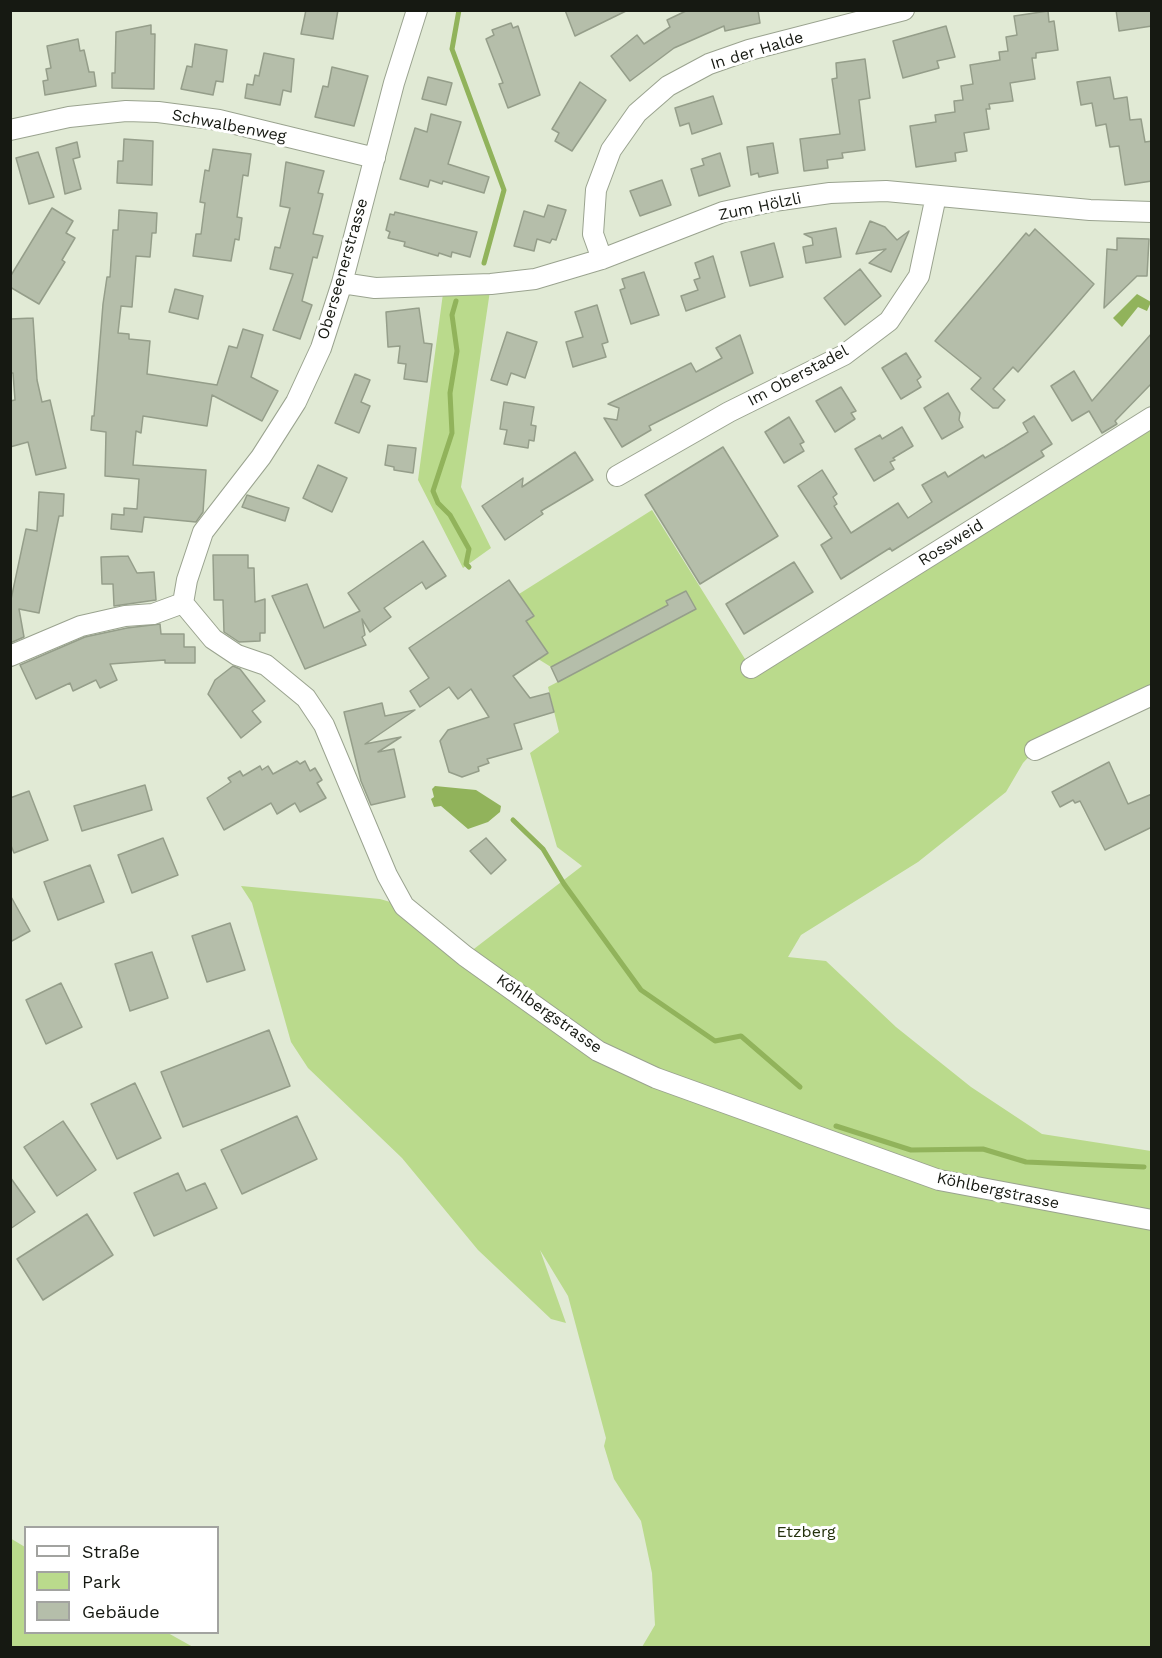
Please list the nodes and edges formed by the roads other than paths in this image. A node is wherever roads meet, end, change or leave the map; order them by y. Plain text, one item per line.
1 (417, 10) edge
2 (904, 10) edge
3 (10, 130) edge
4 (375, 158) junction
5 (936, 196) junction
6 (1152, 212) edge
7 (602, 259) junction
8 (342, 283) junction
9 (1152, 417) edge
10 (617, 476) dead end
11 (183, 603) junction
12 (10, 656) edge
13 (751, 668) dead end
14 (1152, 695) edge
15 (1035, 750) dead end
16 (1152, 1220) edge

1 - 4 street, Oberseenerstrasse
2 - 7 street, In der Halde
3 - 4 street, Schwalbenweg
4 - 8 street, Oberseenerstrasse
5 - 6 street, Zum Hölzli
5 - 7 street, Zum Hölzli
5 - 10 street, Im Oberstadel
7 - 8 street, Zum Hölzli
8 - 11 street, Oberseenerstrasse
9 - 13 street, Rossweid
11 - 12 street
11 - 16 street, Köhlbergstrasse
14 - 15 street

